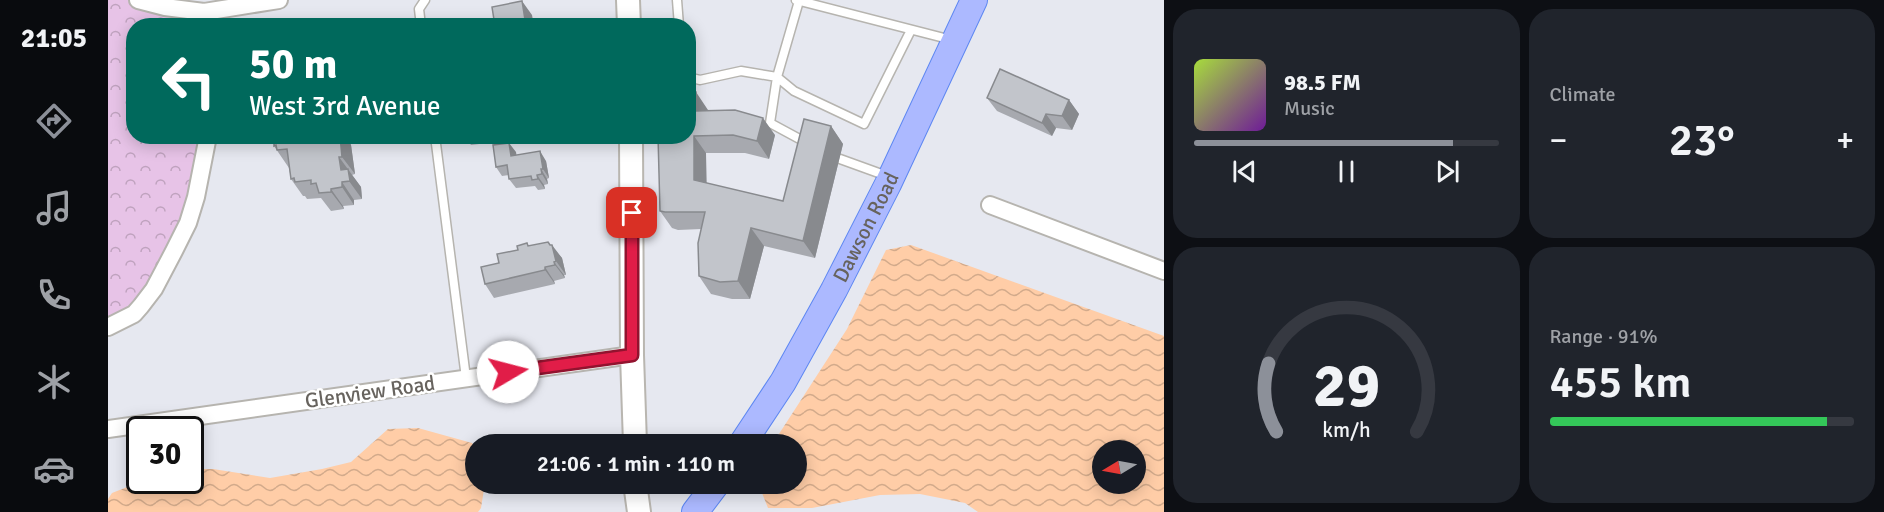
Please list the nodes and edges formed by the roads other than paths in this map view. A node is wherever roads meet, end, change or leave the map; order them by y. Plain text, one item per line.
1 (138, 0) edge
2 (279, 0) edge
3 (425, 0) edge
4 (628, 0) edge
5 (677, 0) edge
6 (797, 0) edge
7 (974, 0) edge
8 (242, 3) edge
9 (202, 18) edge
10 (207, 18) edge
11 (420, 18) edge
12 (629, 18) edge
13 (678, 18) edge
14 (911, 30) junction
15 (955, 41) junction
16 (777, 77) junction
17 (696, 79) edge
18 (760, 123) edge
19 (770, 123) junction
20 (206, 144) edge
21 (436, 144) edge
22 (631, 144) edge
23 (814, 147) edge
24 (840, 159) dead end
25 (891, 178) junction
26 (990, 205) dead end
27 (1164, 271) edge
28 (108, 327) edge
29 (632, 355) junction
30 (466, 378) junction
31 (108, 429) edge
32 (635, 434) edge
33 (749, 434) edge
34 (637, 494) edge
35 (709, 494) edge
36 (639, 512) edge
37 (695, 512) edge

1 - 9 street
2 - 8 street
3 - 11 lane
4 - 12 street
5 - 13 lane
6 - 14 lane
6 - 16 lane
7 - 15 main road, Dawson Road
8 - 10 street
14 - 15 lane
14 - 16 lane
15 - 25 main road, Dawson Road
16 - 17 lane
16 - 19 lane
18 - 19 lane
19 - 23 lane
20 - 28 street
21 - 30 lane
22 - 29 street
24 - 25 lane
25 - 33 main road, Dawson Road
26 - 27 street
29 - 30 street, Glenview Road
29 - 32 street
30 - 31 street, Glenview Road
34 - 36 street
35 - 37 main road

